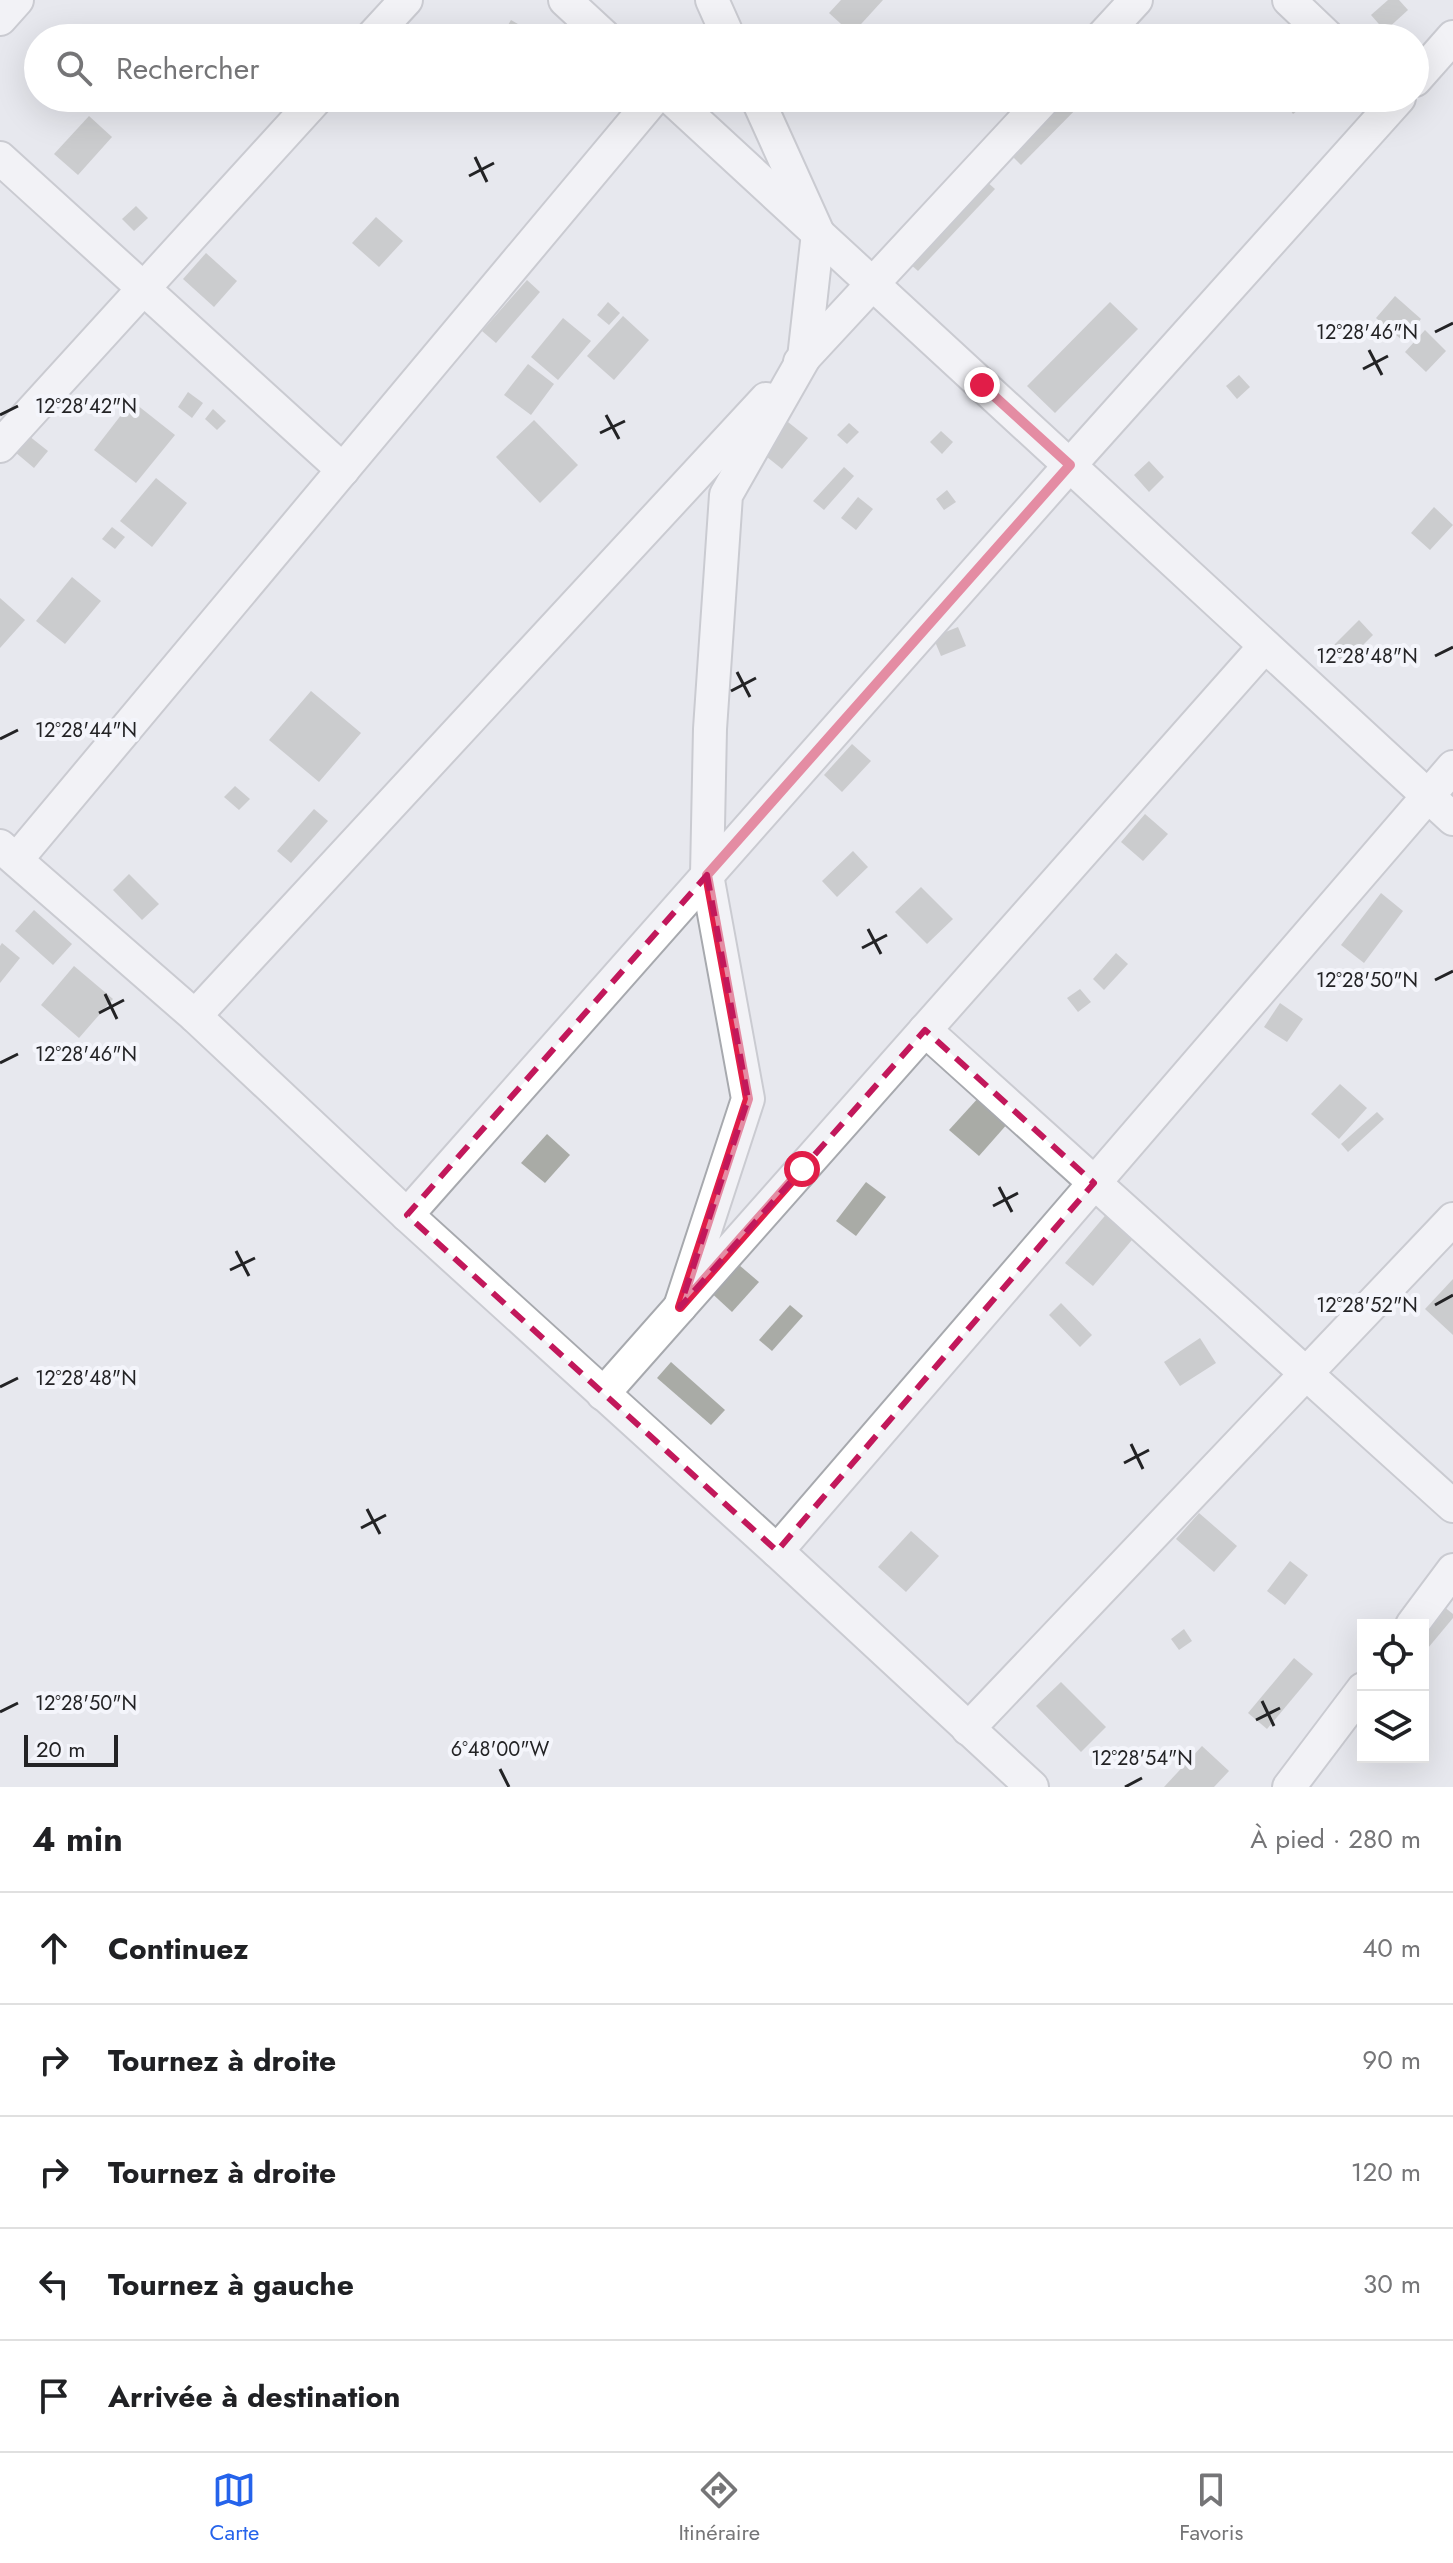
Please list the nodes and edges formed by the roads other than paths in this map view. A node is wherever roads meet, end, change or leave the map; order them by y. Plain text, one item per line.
1 (17, 0) edge
2 (406, 0) edge
3 (565, 0) edge
4 (712, 0) edge
5 (1136, 0) edge
6 (1289, 0) edge
7 (0, 19) edge
8 (384, 24) edge
9 (591, 24) edge
10 (723, 24) edge
11 (1114, 24) edge
12 (1314, 24) edge
13 (1453, 37) edge
14 (1429, 63) edge
15 (304, 112) edge
16 (642, 112) edge
17 (686, 112) edge
18 (763, 112) edge
19 (1032, 112) edge
20 (1385, 112) edge
21 (0, 158) edge
22 (818, 233) junction
23 (873, 284) junction
24 (144, 288) junction
25 (804, 358) junction
26 (0, 446) edge
27 (1070, 465) junction
28 (343, 470) junction
29 (1265, 646) junction
30 (1453, 767) edge
31 (1428, 796) junction
32 (1453, 819) edge
33 (8, 852) edge
34 (707, 875) junction
35 (195, 1016) junction
36 (925, 1030) junction
37 (1094, 1183) junction
38 (407, 1215) junction
39 (1453, 1219) edge
40 (680, 1307) junction
41 (1307, 1374) junction
42 (603, 1394) junction
43 (1453, 1506) edge
44 (777, 1551) junction
45 (1453, 1570) edge
46 (1416, 1619) edge
47 (1361, 1691) edge
48 (968, 1729) junction
49 (1032, 1787) edge
50 (1289, 1787) edge

1 - 7 street
2 - 8 street
3 - 9 street
4 - 10 street
5 - 11 street
6 - 12 street
13 - 14 street
15 - 24 street
16 - 28 street
17 - 22 street
18 - 22 street
19 - 23 street
20 - 27 street
21 - 24 street
22 - 23 street
22 - 25 street
23 - 25 street
23 - 27 street
24 - 26 street
24 - 28 street
25 - 34 street
25 - 35 street
27 - 29 street
27 - 34 street
28 - 33 street
29 - 31 street
29 - 36 street
30 - 31 street
31 - 32 street
31 - 37 street
33 - 35 street
34 - 38 street
34 - 40 street
35 - 38 street
36 - 37 street
36 - 40 street
37 - 41 street
37 - 44 street
38 - 42 street
39 - 41 street
40 - 42 street
41 - 43 street
41 - 48 street
42 - 44 street
44 - 48 street
45 - 46 street
47 - 50 street
48 - 49 street

